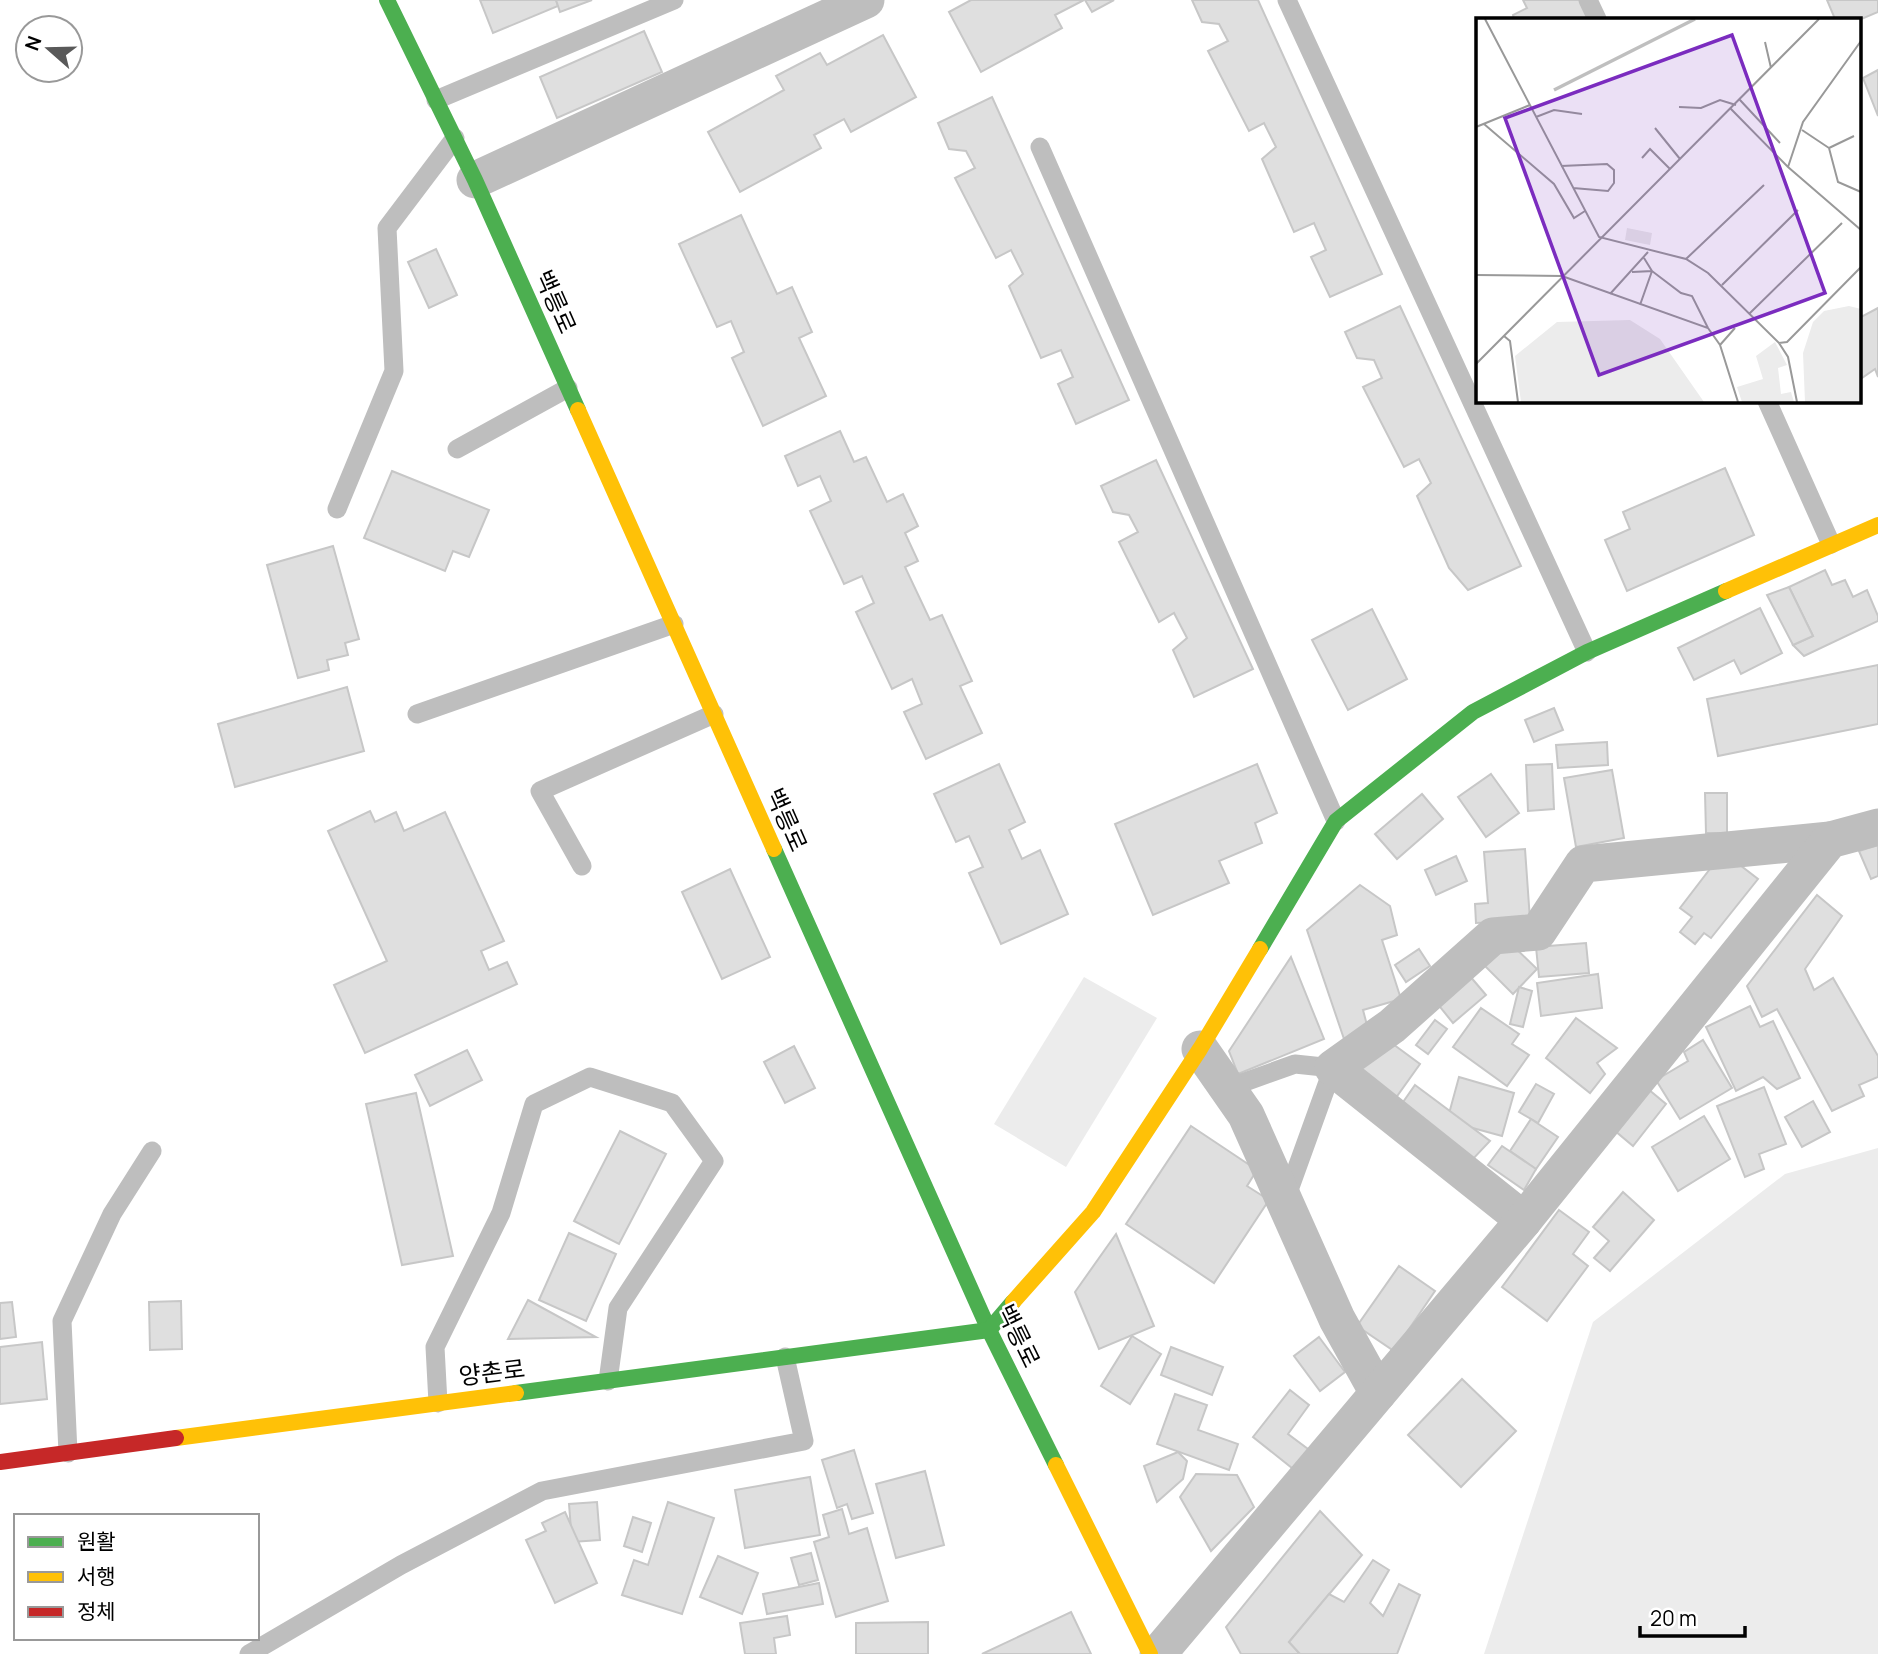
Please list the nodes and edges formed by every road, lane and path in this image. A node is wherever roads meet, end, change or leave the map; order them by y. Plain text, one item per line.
1 (387, 0) edge
2 (674, 0) edge
3 (866, 0) edge
4 (1287, 0) edge
5 (1588, 0) edge
6 (1597, 18) edge
7 (436, 100) junction
8 (455, 138) junction
9 (1040, 146) dead end
10 (475, 180) junction
11 (568, 388) junction
12 (1767, 402) edge
13 (457, 449) dead end
14 (337, 509) dead end
15 (1878, 525) edge
16 (1831, 544) junction
17 (674, 624) junction
18 (1587, 652) junction
19 (417, 714) dead end
20 (714, 714) junction
21 (1336, 821) junction
22 (1878, 827) edge
23 (1830, 840) junction
24 (582, 866) dead end
25 (1200, 1049) junction
26 (1333, 1068) junction
27 (1227, 1088) junction
28 (152, 1151) dead end
29 (1285, 1202) junction
30 (1524, 1220) junction
31 (989, 1331) junction
32 (785, 1357) junction
33 (608, 1381) junction
34 (1378, 1393) junction
35 (438, 1403) junction
36 (68, 1452) junction
37 (0, 1462) edge
38 (249, 1654) edge
39 (1150, 1654) edge
40 (1158, 1654) edge

1 - 7 street, 백릉로
2 - 7 lane
3 - 10 street
4 - 18 lane
5 - 6 lane
7 - 8 street, 백릉로
8 - 10 street, 백릉로
8 - 14 lane
9 - 21 lane
10 - 11 street, 백릉로
11 - 13 lane
11 - 17 street, 백릉로
12 - 16 lane
15 - 16 street
16 - 18 street
17 - 19 lane
17 - 20 street, 백릉로
18 - 21 street
20 - 24 lane
20 - 31 street, 백릉로
21 - 25 street
22 - 23 street
23 - 26 street
23 - 30 street
25 - 27 street
25 - 31 street
26 - 27 lane
26 - 29 lane
26 - 30 street
27 - 29 street
28 - 36 lane
29 - 34 street
30 - 34 street
31 - 32 street, 양촌로
31 - 39 street, 백릉로
32 - 33 street, 양촌로
32 - 38 lane
33 - 35 street, 양촌로
33 - 35 lane
34 - 40 street
35 - 36 street, 양촌로
36 - 37 street, 양촌로

